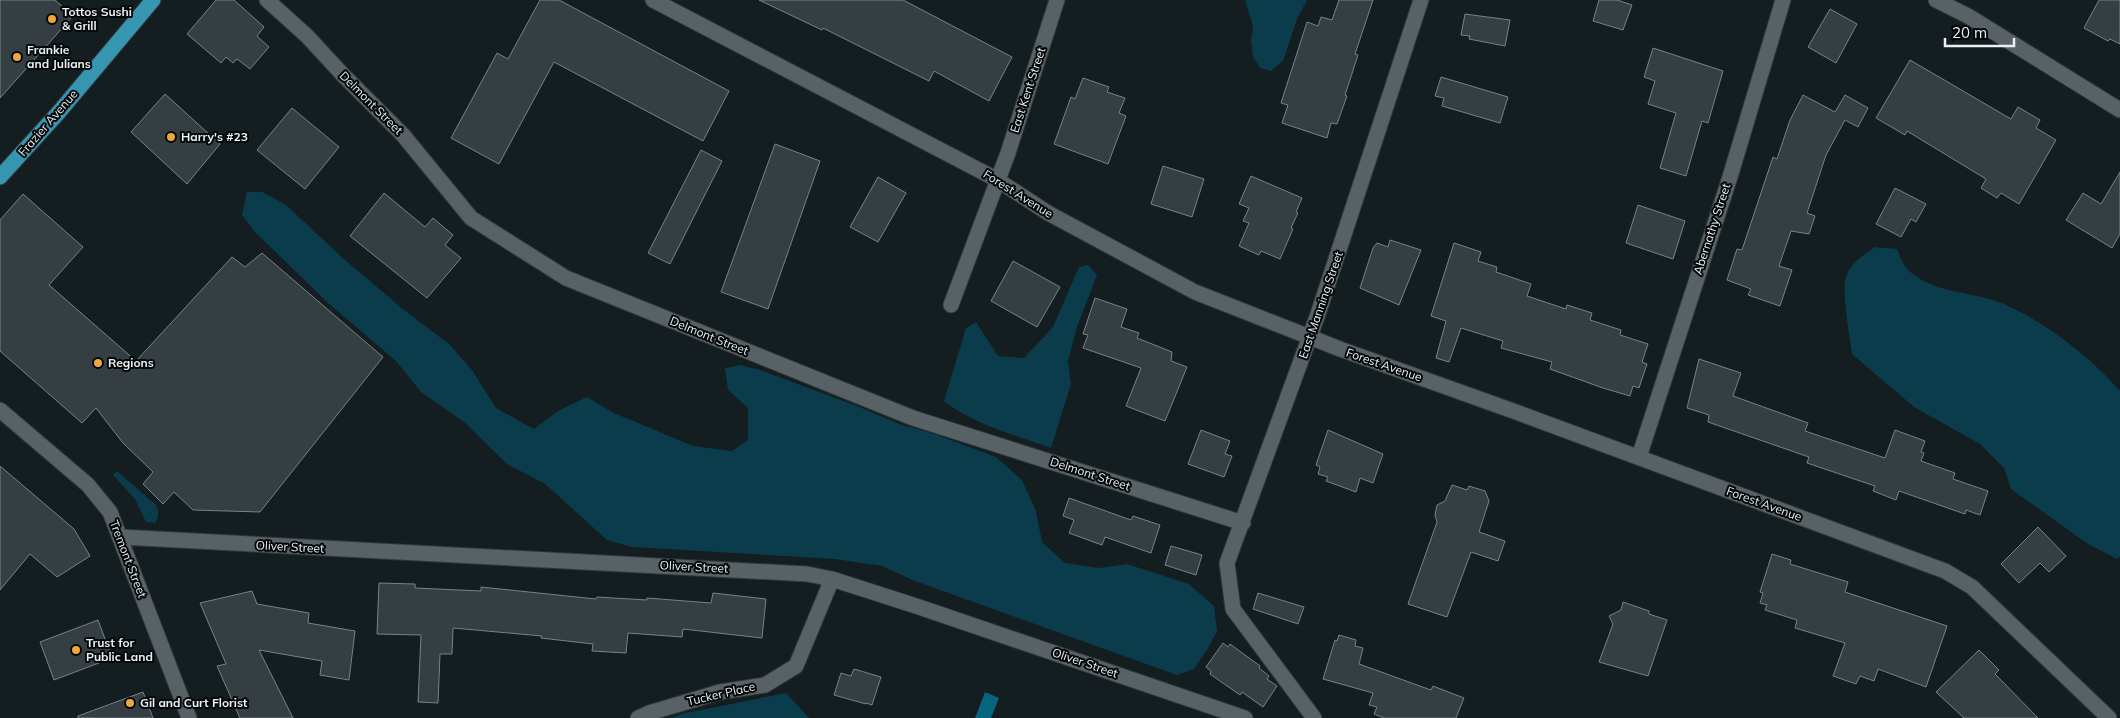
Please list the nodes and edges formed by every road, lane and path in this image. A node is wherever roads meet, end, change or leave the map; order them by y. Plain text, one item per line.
1 (153, 0) edge
2 (267, 0) edge
3 (653, 0) edge
4 (1057, 0) edge
5 (1422, 0) edge
6 (1783, 0) edge
7 (1936, 0) edge
8 (678, 6) edge
9 (2120, 110) edge
10 (0, 177) edge
11 (996, 180) junction
12 (951, 305) dead end
13 (1310, 337) junction
14 (0, 410) edge
15 (1639, 457) junction
16 (1243, 523) junction
17 (121, 537) junction
18 (832, 579) junction
19 (189, 718) edge
20 (638, 718) edge
21 (1245, 718) edge
22 (1314, 718) edge
23 (2109, 718) edge

1 - 10 main road, Frazier Avenue
2 - 16 street, Delmont Street
3 - 8 street, Forest Avenue
4 - 11 street, East Kent Street
5 - 13 street, East Manning Street
6 - 15 street, Abernathy Street
7 - 9 street
8 - 11 street, Forest Avenue
11 - 12 street, East Kent Street
11 - 13 street, Forest Avenue
13 - 15 street, Forest Avenue
13 - 16 street, East Manning Street
14 - 17 street, Tremont Street
15 - 23 street, Forest Avenue
16 - 22 street, East Manning Street
17 - 18 street, Oliver Street
17 - 19 street, Tremont Street
18 - 20 street, Tucker Place
18 - 21 street, Oliver Street

